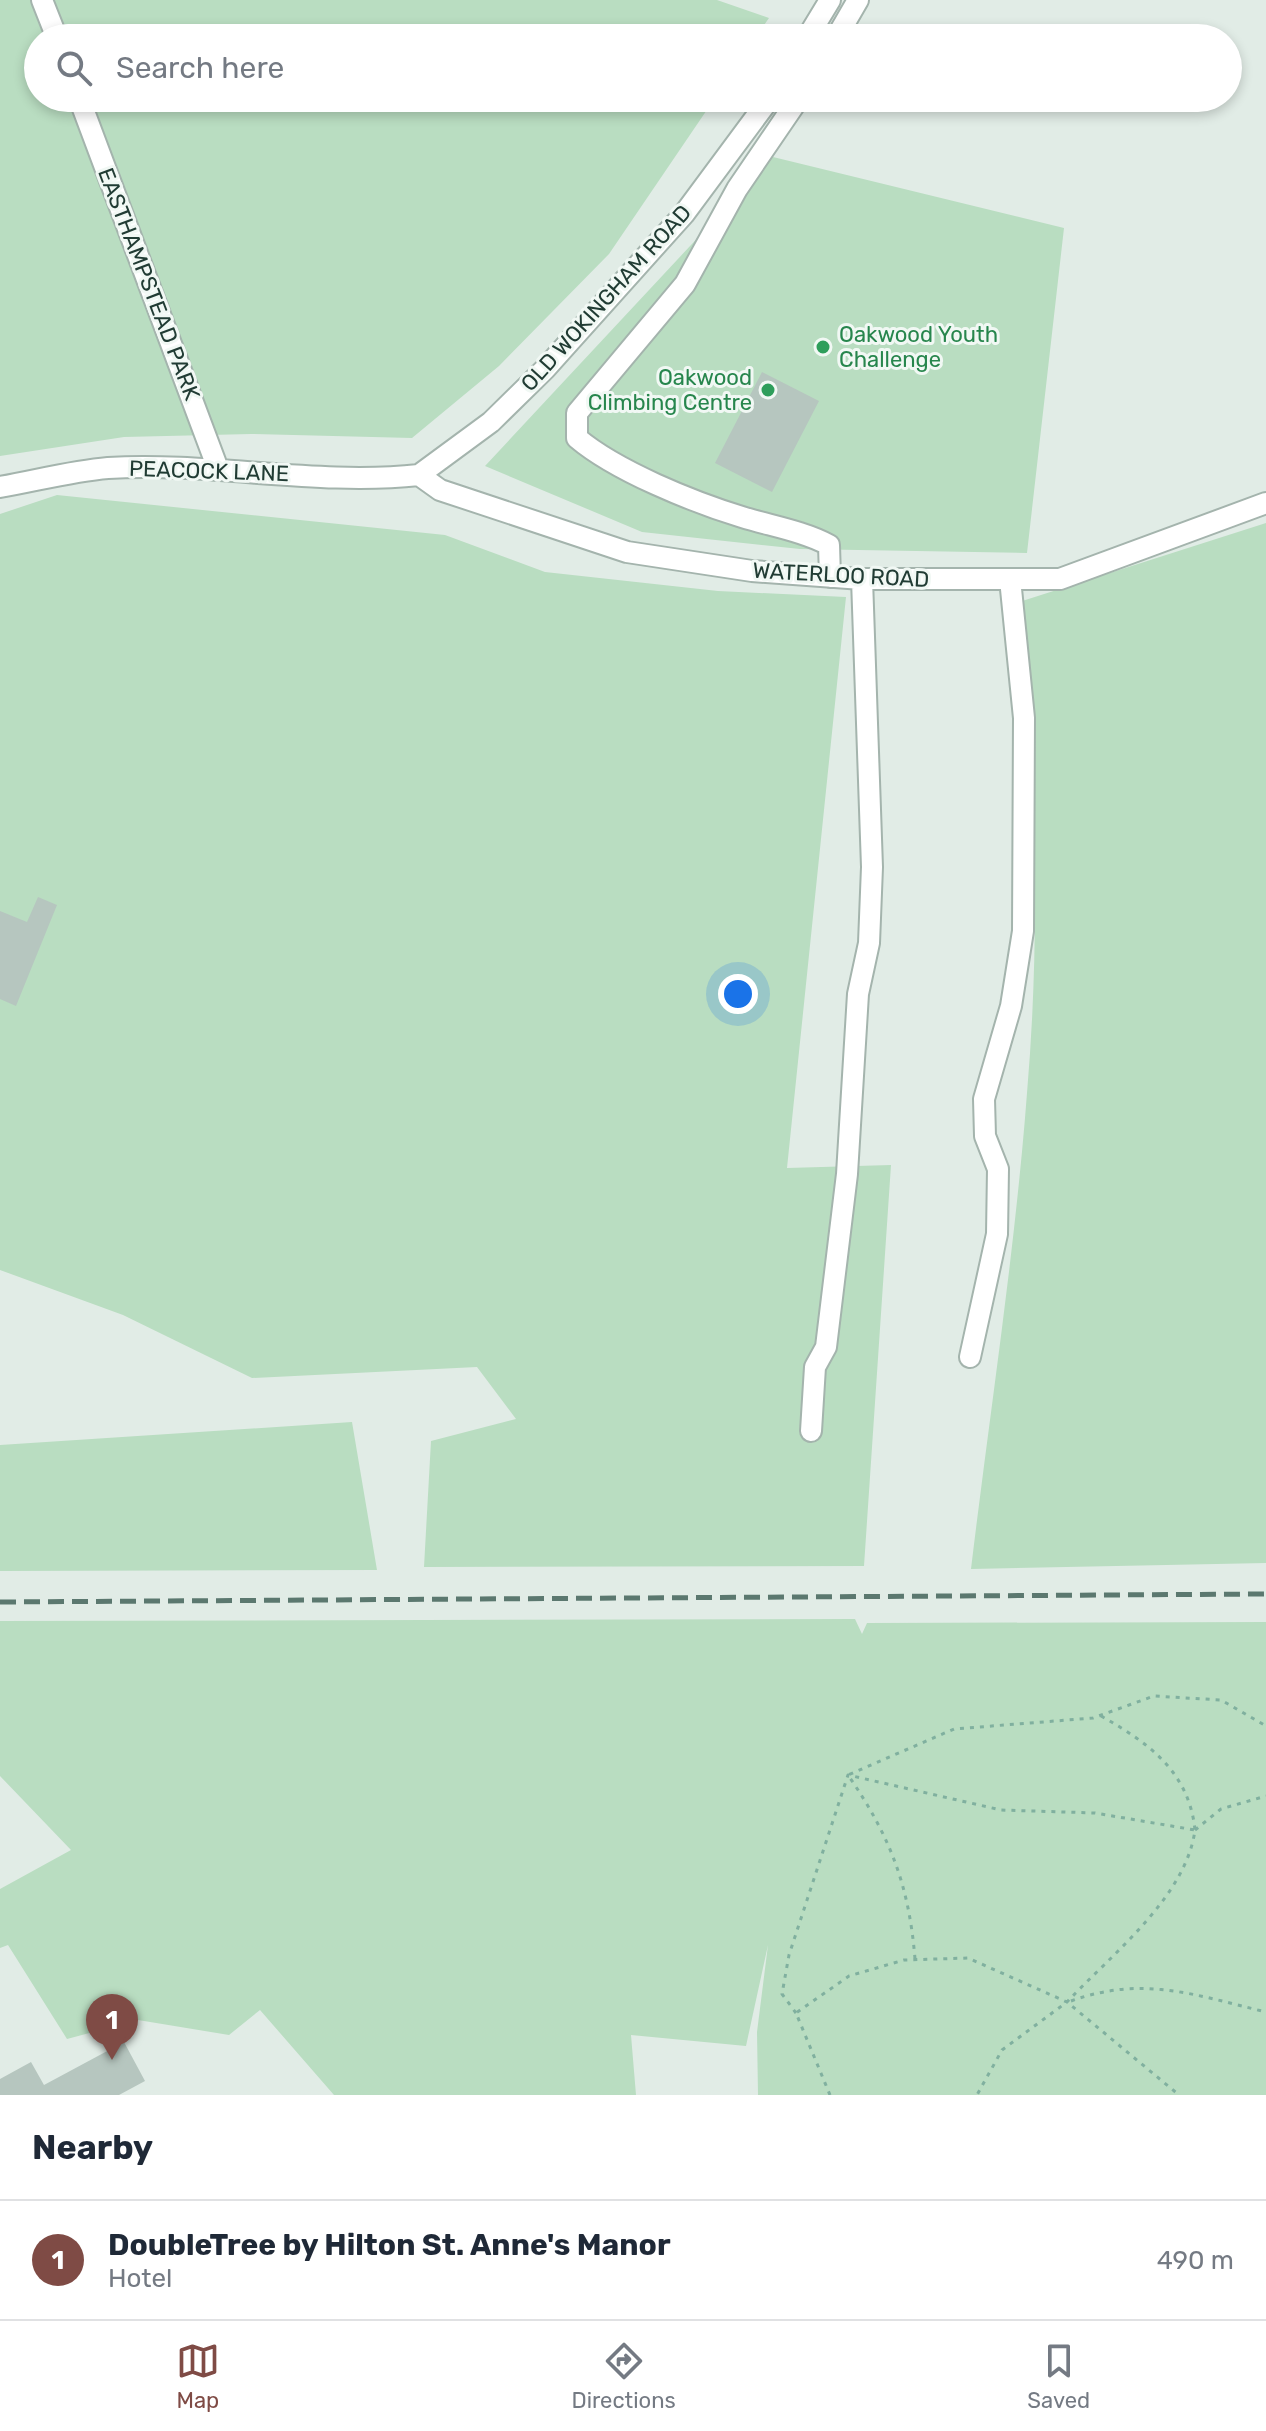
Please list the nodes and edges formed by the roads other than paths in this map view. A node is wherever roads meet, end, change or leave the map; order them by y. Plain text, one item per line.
1 (42, 0) edge
2 (830, 0) edge
3 (858, 0) edge
4 (51, 24) edge
5 (815, 24) edge
6 (844, 24) edge
7 (84, 112) edge
8 (760, 112) edge
9 (789, 112) edge
10 (218, 469) junction
11 (419, 475) junction
12 (0, 487) edge
13 (1266, 503) edge
14 (830, 577) junction
15 (862, 579) junction
16 (1010, 579) junction
17 (970, 1357) dead end
18 (811, 1431) dead end

1 - 4 street
2 - 5 street
3 - 6 street
7 - 10 street, EASTHAMPSTEAD PARK
8 - 11 street, OLD WOKINGHAM ROAD
9 - 14 street
10 - 11 street, PEACOCK LANE
10 - 12 street, PEACOCK LANE
11 - 14 street, WATERLOO ROAD
13 - 16 street, WATERLOO ROAD
14 - 15 street, WATERLOO ROAD
15 - 16 street, WATERLOO ROAD
15 - 18 street
16 - 17 street

